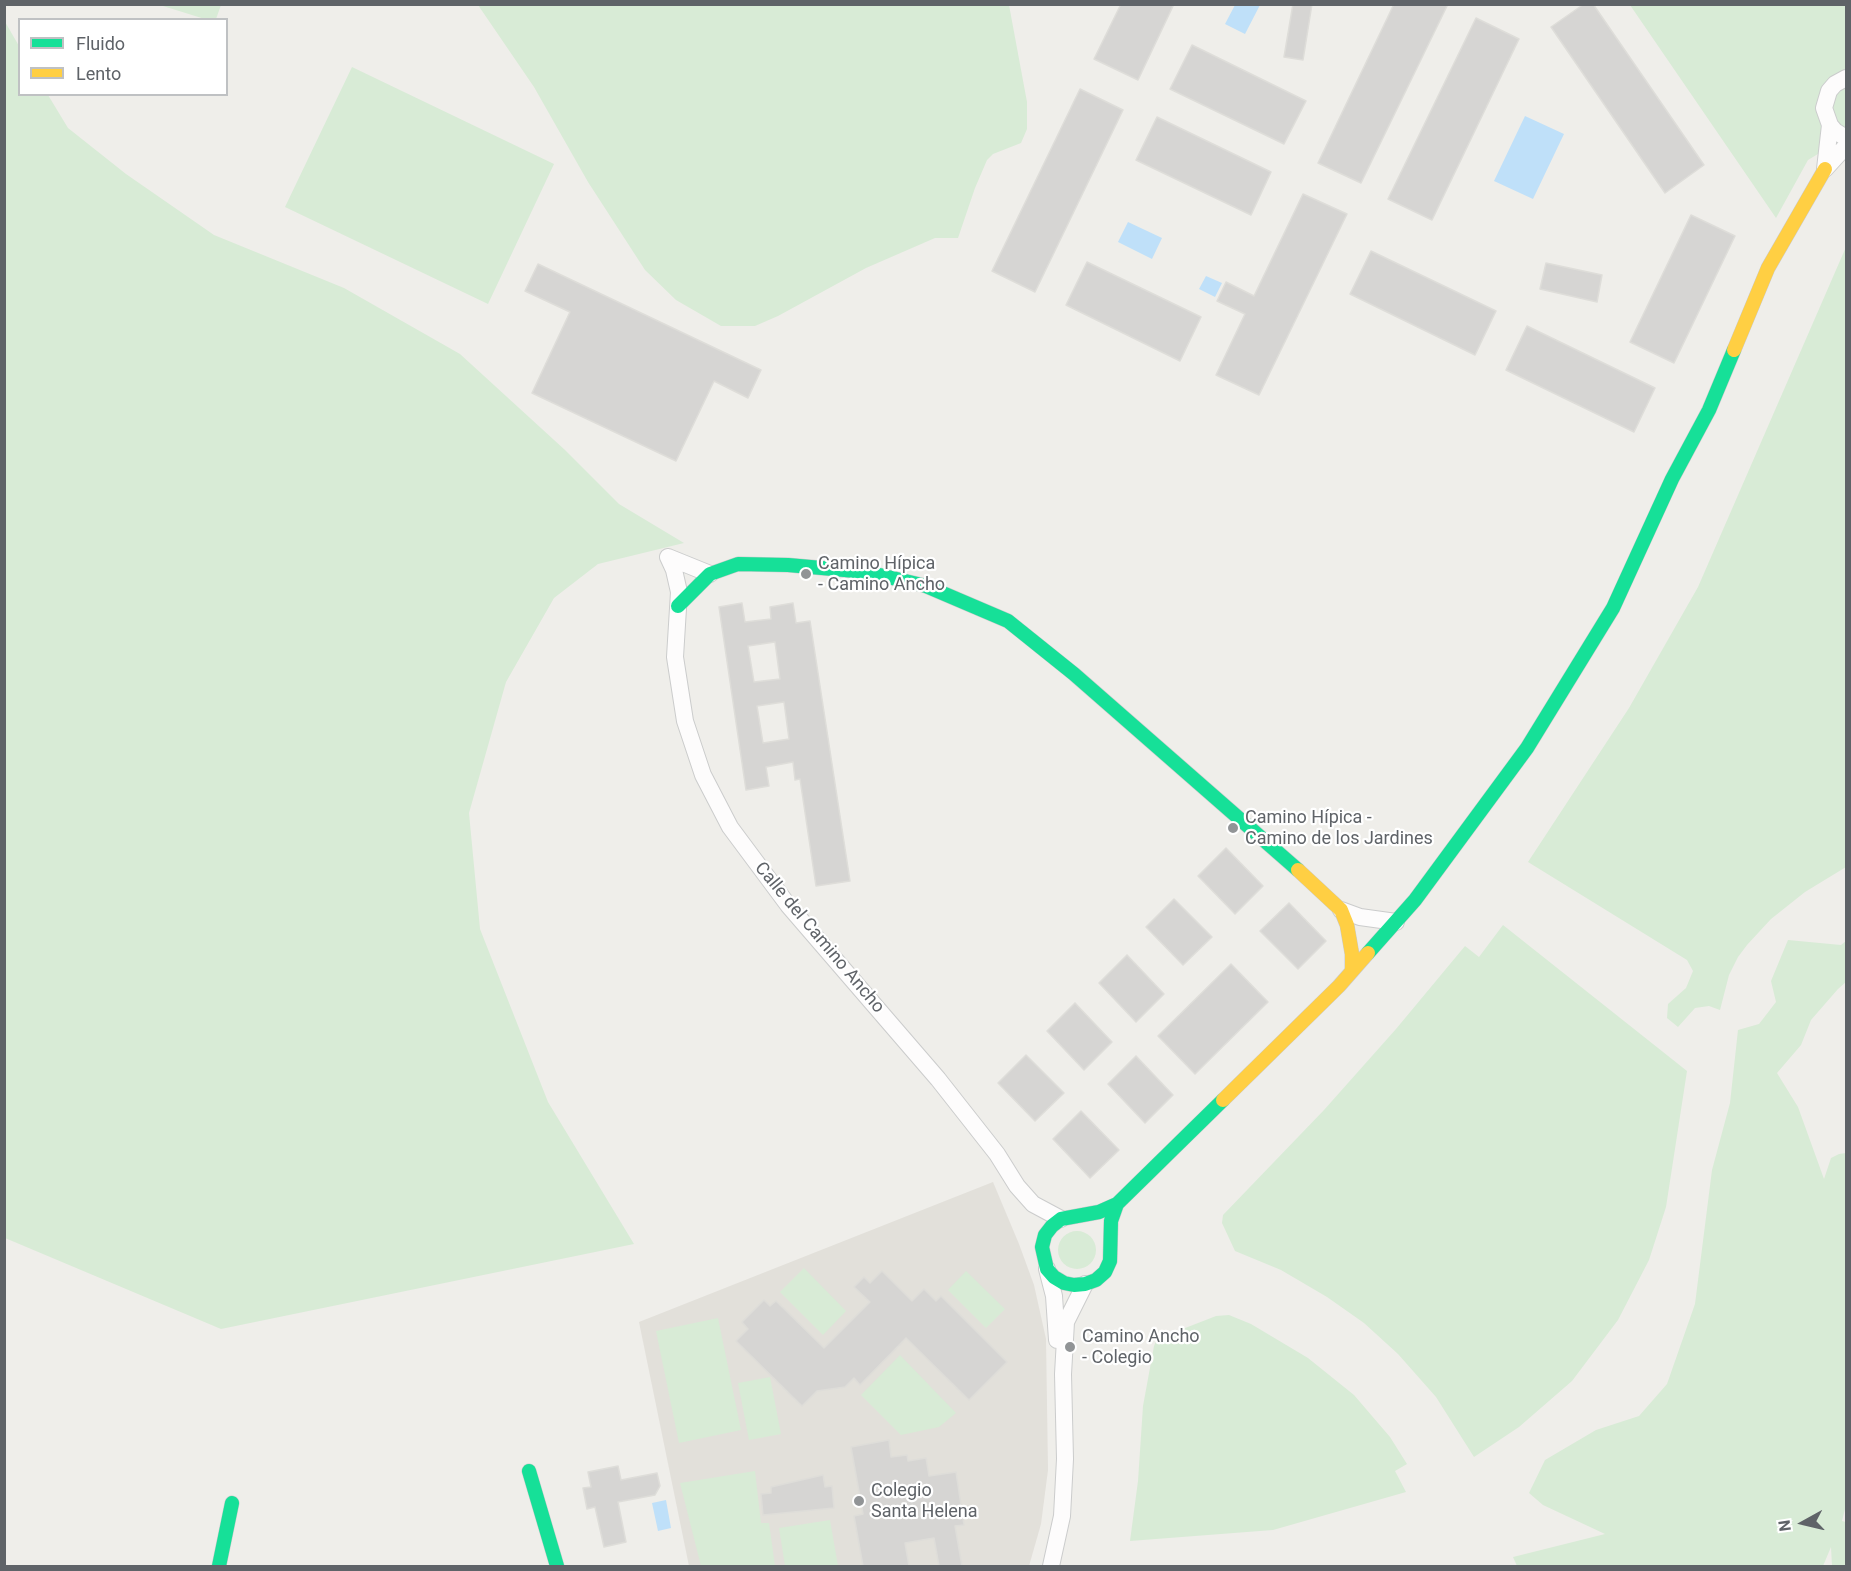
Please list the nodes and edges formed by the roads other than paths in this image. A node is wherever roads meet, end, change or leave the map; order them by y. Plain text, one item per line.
1 (1846, 78) edge
2 (1830, 125) junction
3 (1846, 138) edge
4 (1846, 146) edge
5 (1825, 169) junction
6 (710, 574) junction
7 (678, 606) junction
8 (1341, 910) junction
9 (1396, 922) junction
10 (1352, 971) junction
11 (1116, 1204) junction
12 (1083, 1215) junction
13 (1061, 1219) junction
14 (1110, 1238) junction
15 (1047, 1269) junction
16 (1085, 1284) junction
17 (1063, 1374) junction
18 (529, 1471) dead end
19 (232, 1503) dead end
20 (219, 1566) edge
21 (557, 1566) edge
22 (1051, 1566) edge

1 - 2 street
2 - 3 street
2 - 5 street
4 - 5 street
5 - 9 street
6 - 7 street
6 - 7 street, Calle del Camino Ancho
6 - 8 street
7 - 13 street, Calle del Camino Ancho
8 - 9 street
8 - 10 street
9 - 10 street
10 - 11 street
11 - 12 street
11 - 14 street
12 - 13 street
12 - 14 street
13 - 15 street
14 - 16 street
15 - 16 street
15 - 17 street
16 - 17 street
17 - 22 street
18 - 21 street
19 - 20 street

